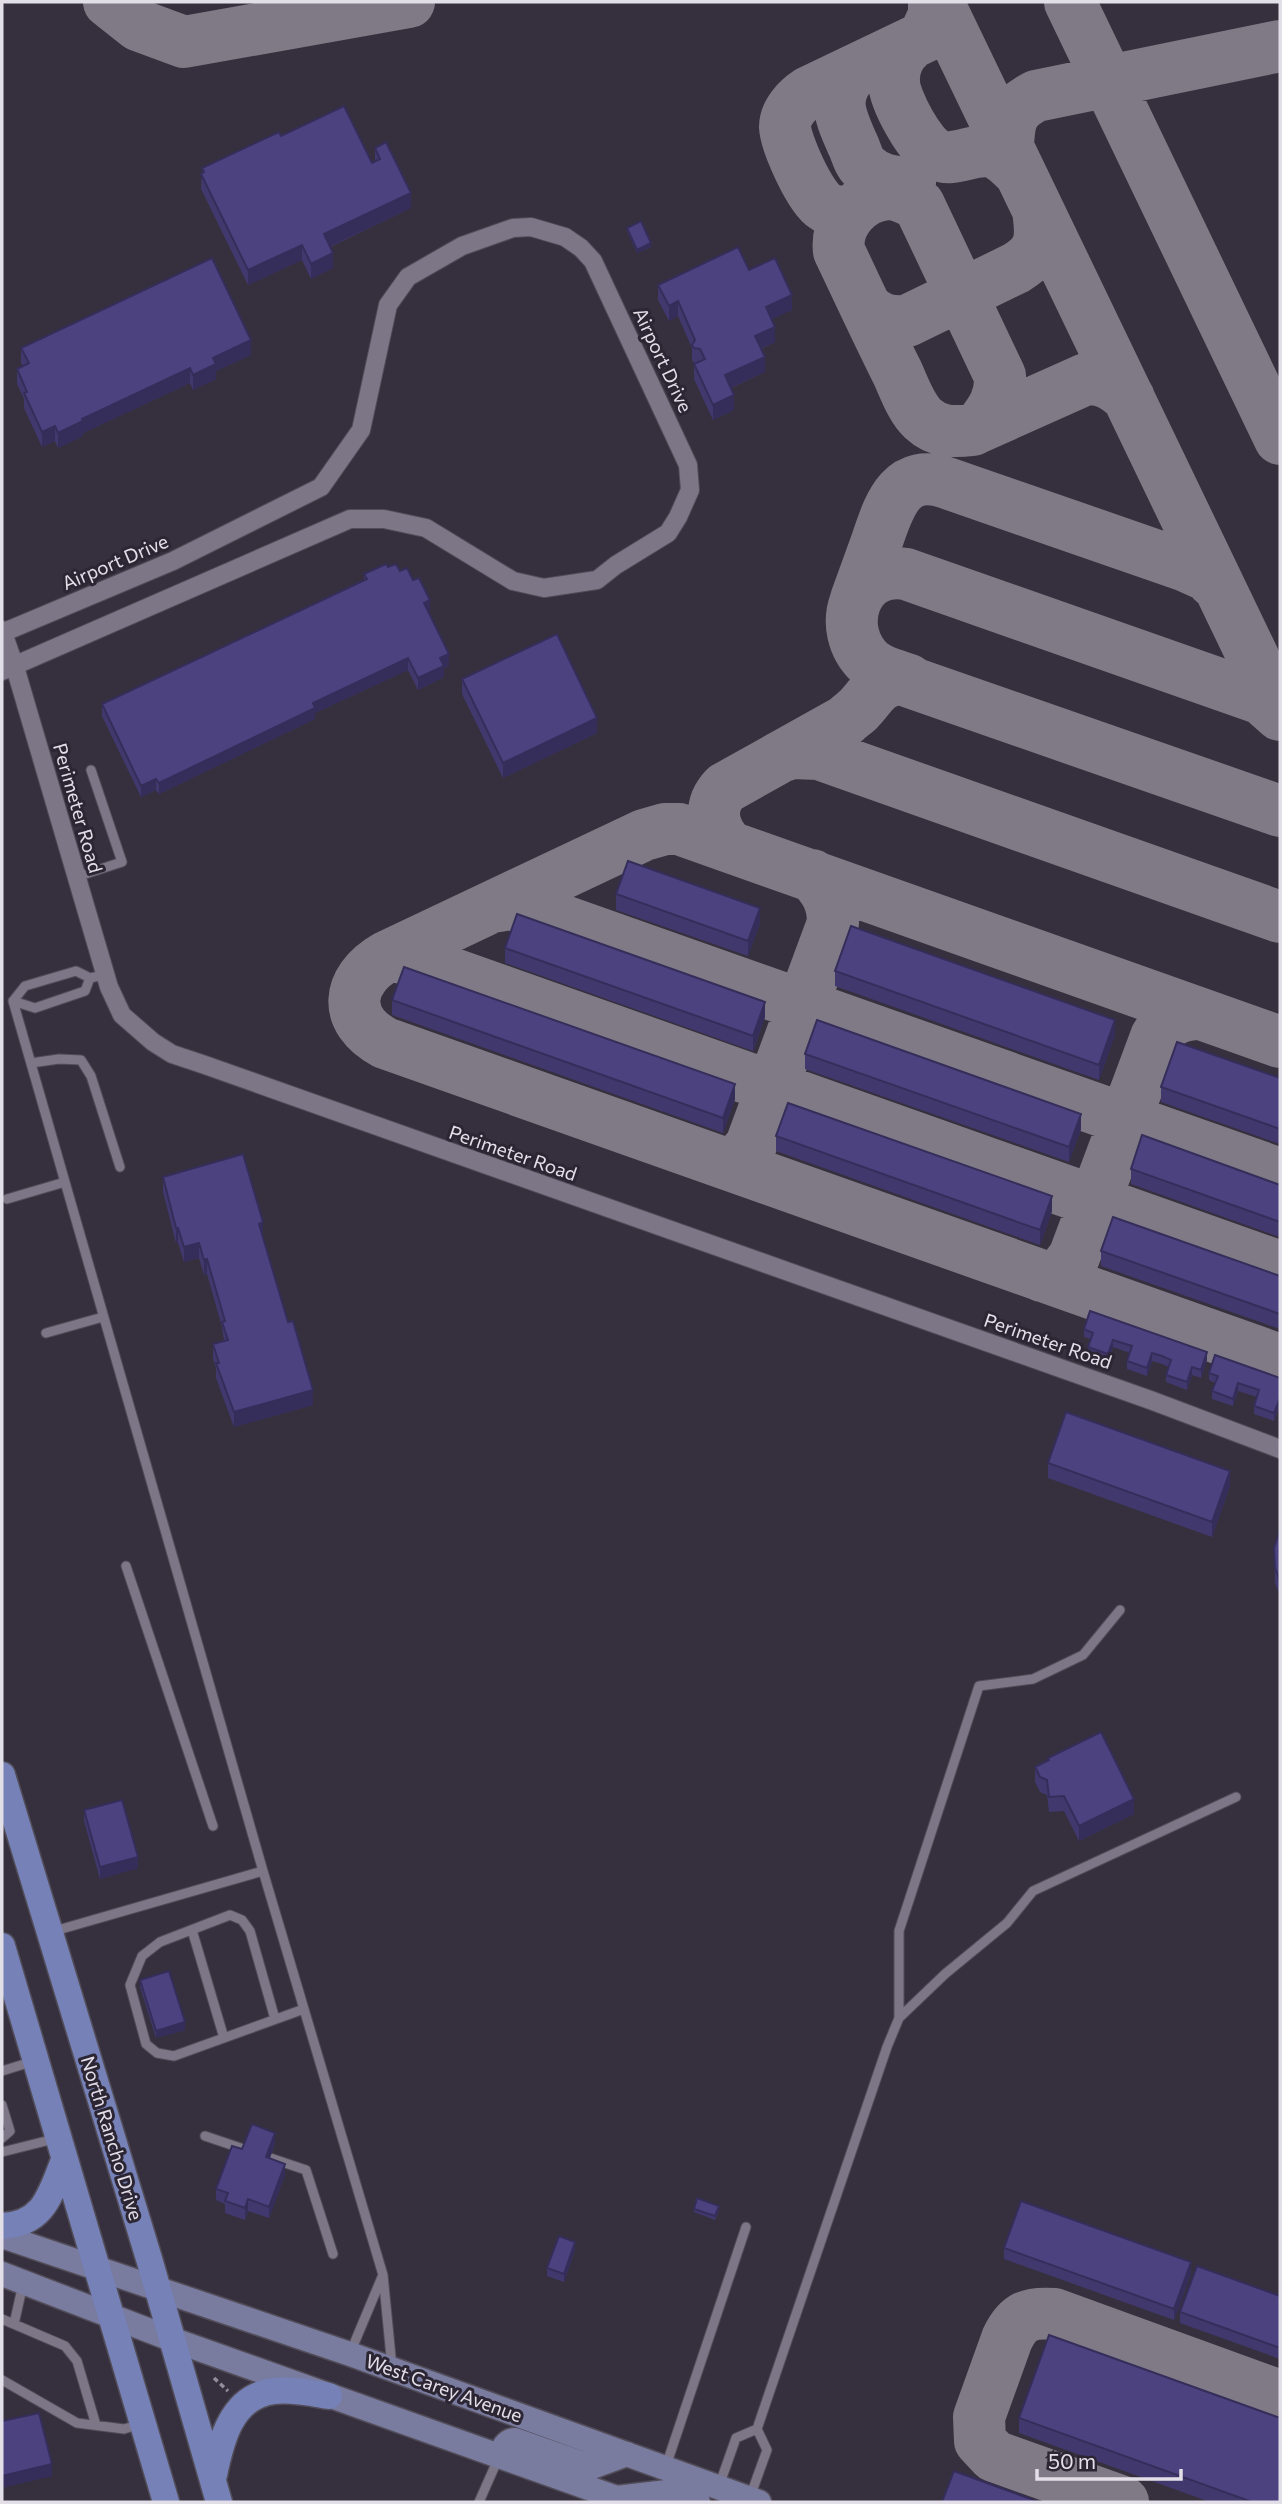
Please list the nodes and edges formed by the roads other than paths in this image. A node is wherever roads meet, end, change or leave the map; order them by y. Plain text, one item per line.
1 (2, 632) edge
2 (8, 669) edge
3 (91, 770) dead end
4 (76, 877) junction
5 (97, 976) junction
6 (13, 1001) junction
7 (31, 1063) junction
8 (120, 1167) dead end
9 (65, 1182) junction
10 (7, 1199) dead end
11 (103, 1317) junction
12 (46, 1333) dead end
13 (1280, 1450) edge
14 (126, 1566) dead end
15 (1119, 1610) dead end
16 (2, 1775) edge
17 (1237, 1797) dead end
18 (213, 1826) dead end
19 (263, 1871) junction
20 (192, 1930) junction
21 (49, 1933) junction
22 (2, 1946) edge
23 (304, 2008) junction
24 (899, 2018) junction
25 (275, 2019) junction
26 (224, 2038) junction
27 (35, 2061) junction
28 (2, 2071) edge
29 (2, 2105) edge
30 (205, 2136) dead end
31 (2, 2138) edge
32 (61, 2149) junction
33 (2, 2152) edge
34 (2, 2226) edge
35 (746, 2227) dead end
36 (2, 2236) edge
37 (333, 2254) dead end
38 (97, 2267) junction
39 (383, 2275) junction
40 (13, 2278) edge
41 (158, 2288) junction
42 (111, 2316) junction
43 (2, 2319) edge
44 (14, 2324) junction
45 (171, 2339) junction
46 (351, 2354) junction
47 (393, 2369) junction
48 (2, 2379) edge
49 (329, 2396) junction
50 (143, 2424) junction
51 (96, 2425) junction
52 (757, 2429) junction
53 (626, 2454) junction
54 (500, 2456) junction
55 (665, 2468) junction
56 (718, 2487) junction
57 (216, 2491) edge
58 (622, 2500) edge
59 (751, 2501) edge
60 (166, 2502) edge
61 (479, 2502) edge
62 (698, 2502) edge

1 - 2 street, Perimeter Road
1 - 2 street, Airport Drive
2 - 4 street, Perimeter Road
3 - 4 lane
4 - 5 street, Perimeter Road
5 - 6 lane
5 - 6 lane
5 - 13 street, Perimeter Road
6 - 7 lane
7 - 8 lane
7 - 9 lane
9 - 10 lane
9 - 11 lane
11 - 12 lane
11 - 19 lane
14 - 18 lane
15 - 24 lane
16 - 21 main road, North Rancho Drive
17 - 24 lane
19 - 21 lane
19 - 23 lane
20 - 25 lane
20 - 26 lane
20 - 26 lane
21 - 41 main road, North Rancho Drive
22 - 27 main road
23 - 25 lane
23 - 39 lane
24 - 52 lane
25 - 26 lane
27 - 28 lane
27 - 32 main road
29 - 31 lane
30 - 37 lane
32 - 33 lane
32 - 34 main road
32 - 38 main road
35 - 55 lane
36 - 38 main road, West Carey Avenue
38 - 41 main road, West Carey Avenue
38 - 42 main road
39 - 46 lane
39 - 47 lane
40 - 42 main road
40 - 44 lane
41 - 45 main road, North Rancho Drive
41 - 46 main road, West Carey Avenue
42 - 45 main road
42 - 50 main road
43 - 44 lane
44 - 51 lane
45 - 49 main road
45 - 57 main road, North Rancho Drive
46 - 47 main road, West Carey Avenue
47 - 53 main road, West Carey Avenue
48 - 51 lane
49 - 54 main road
49 - 57 main road
50 - 51 lane
50 - 60 main road
52 - 56 lane
52 - 59 lane
53 - 54 main road
53 - 55 main road, West Carey Avenue
54 - 58 main road
54 - 61 lane
55 - 56 main road, West Carey Avenue
56 - 59 main road, West Carey Avenue
58 - 62 main road

